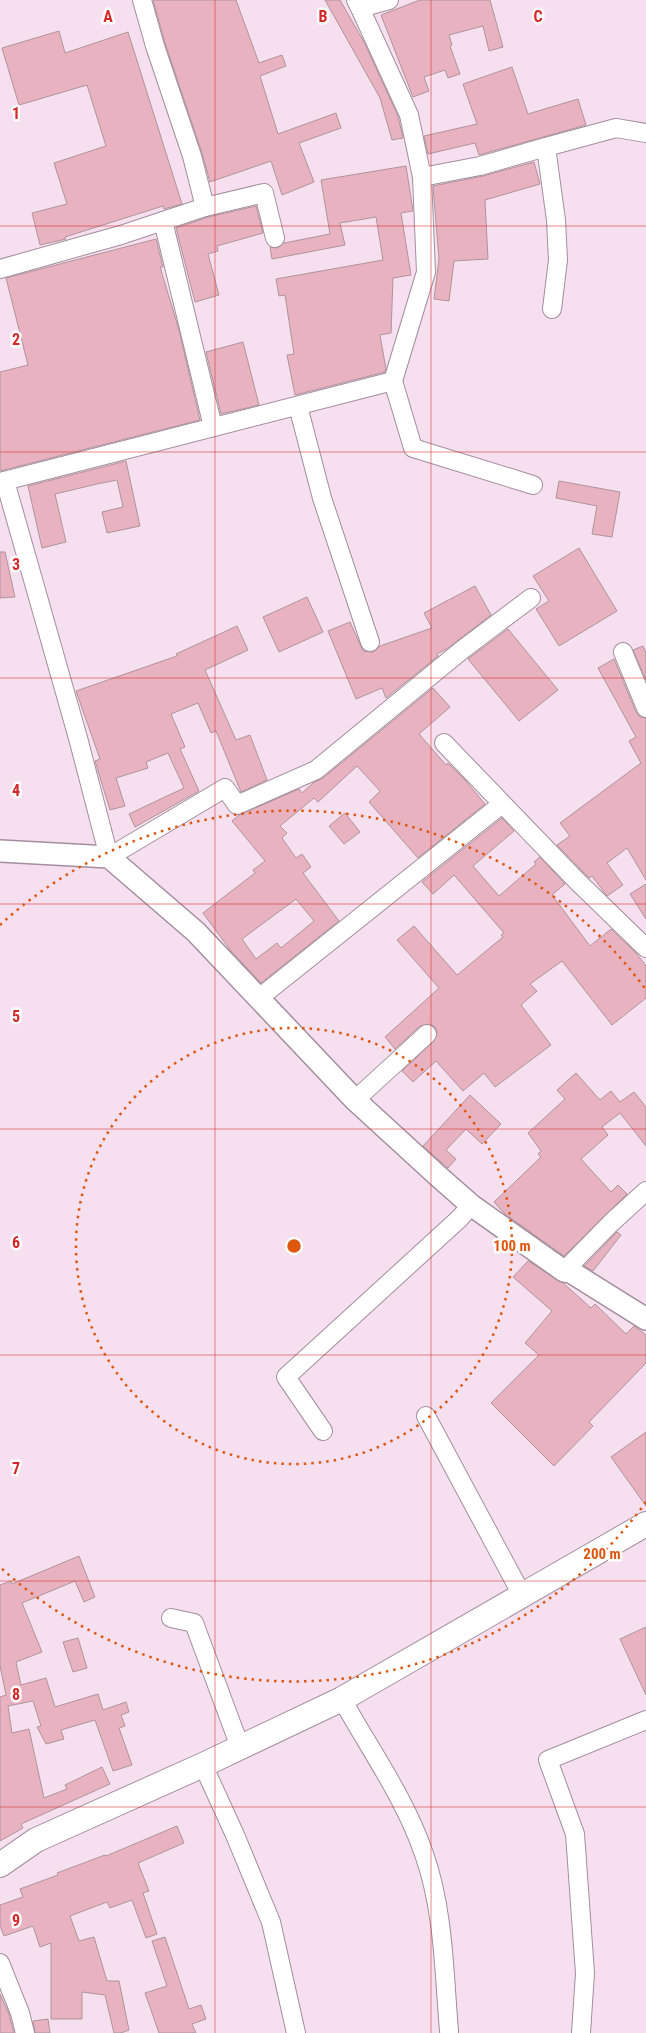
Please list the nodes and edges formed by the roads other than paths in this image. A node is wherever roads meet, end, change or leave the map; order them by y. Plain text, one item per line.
1 (142, 0) edge
2 (389, 0) edge
3 (358, 4) edge
4 (646, 133) edge
5 (546, 147) junction
6 (422, 177) junction
7 (205, 207) junction
8 (163, 220) junction
9 (275, 238) dead end
10 (0, 270) edge
11 (552, 309) dead end
12 (393, 381) junction
13 (298, 406) junction
14 (213, 428) junction
15 (2, 482) edge
16 (533, 485) dead end
17 (531, 598) dead end
18 (370, 642) dead end
19 (623, 652) dead end
20 (646, 708) edge
21 (444, 743) dead end
22 (502, 804) junction
23 (0, 851) edge
24 (109, 857) junction
25 (646, 948) edge
26 (259, 998) junction
27 (428, 1034) dead end
28 (356, 1100) junction
29 (646, 1191) edge
30 (470, 1205) junction
31 (564, 1271) junction
32 (646, 1319) edge
33 (426, 1416) dead end
34 (323, 1431) dead end
35 (646, 1524) edge
36 (522, 1594) junction
37 (171, 1618) dead end
38 (342, 1699) junction
39 (646, 1720) edge
40 (240, 1748) junction
41 (203, 1765) junction
42 (0, 1865) edge
43 (0, 1963) edge
44 (450, 2031) dead end
45 (25, 2033) edge
46 (296, 2033) edge
47 (581, 2033) edge

1 - 7 street
2 - 3 street
3 - 6 street
4 - 5 street
5 - 6 street
5 - 11 street
6 - 12 street
7 - 8 street
7 - 9 street
8 - 10 street
8 - 14 street
12 - 13 street
12 - 16 street
13 - 14 street
13 - 18 street
14 - 15 street
15 - 24 street
17 - 24 street
19 - 20 street
21 - 22 street
22 - 25 street
22 - 26 street
23 - 24 street
24 - 26 street
26 - 28 street
27 - 28 street
28 - 30 street
29 - 31 street
30 - 31 street
30 - 34 street
31 - 32 street
33 - 36 street
35 - 36 main road
36 - 38 main road
37 - 40 street
38 - 40 main road
38 - 44 street
39 - 47 street
40 - 41 main road
41 - 42 main road
41 - 46 street
43 - 45 street

